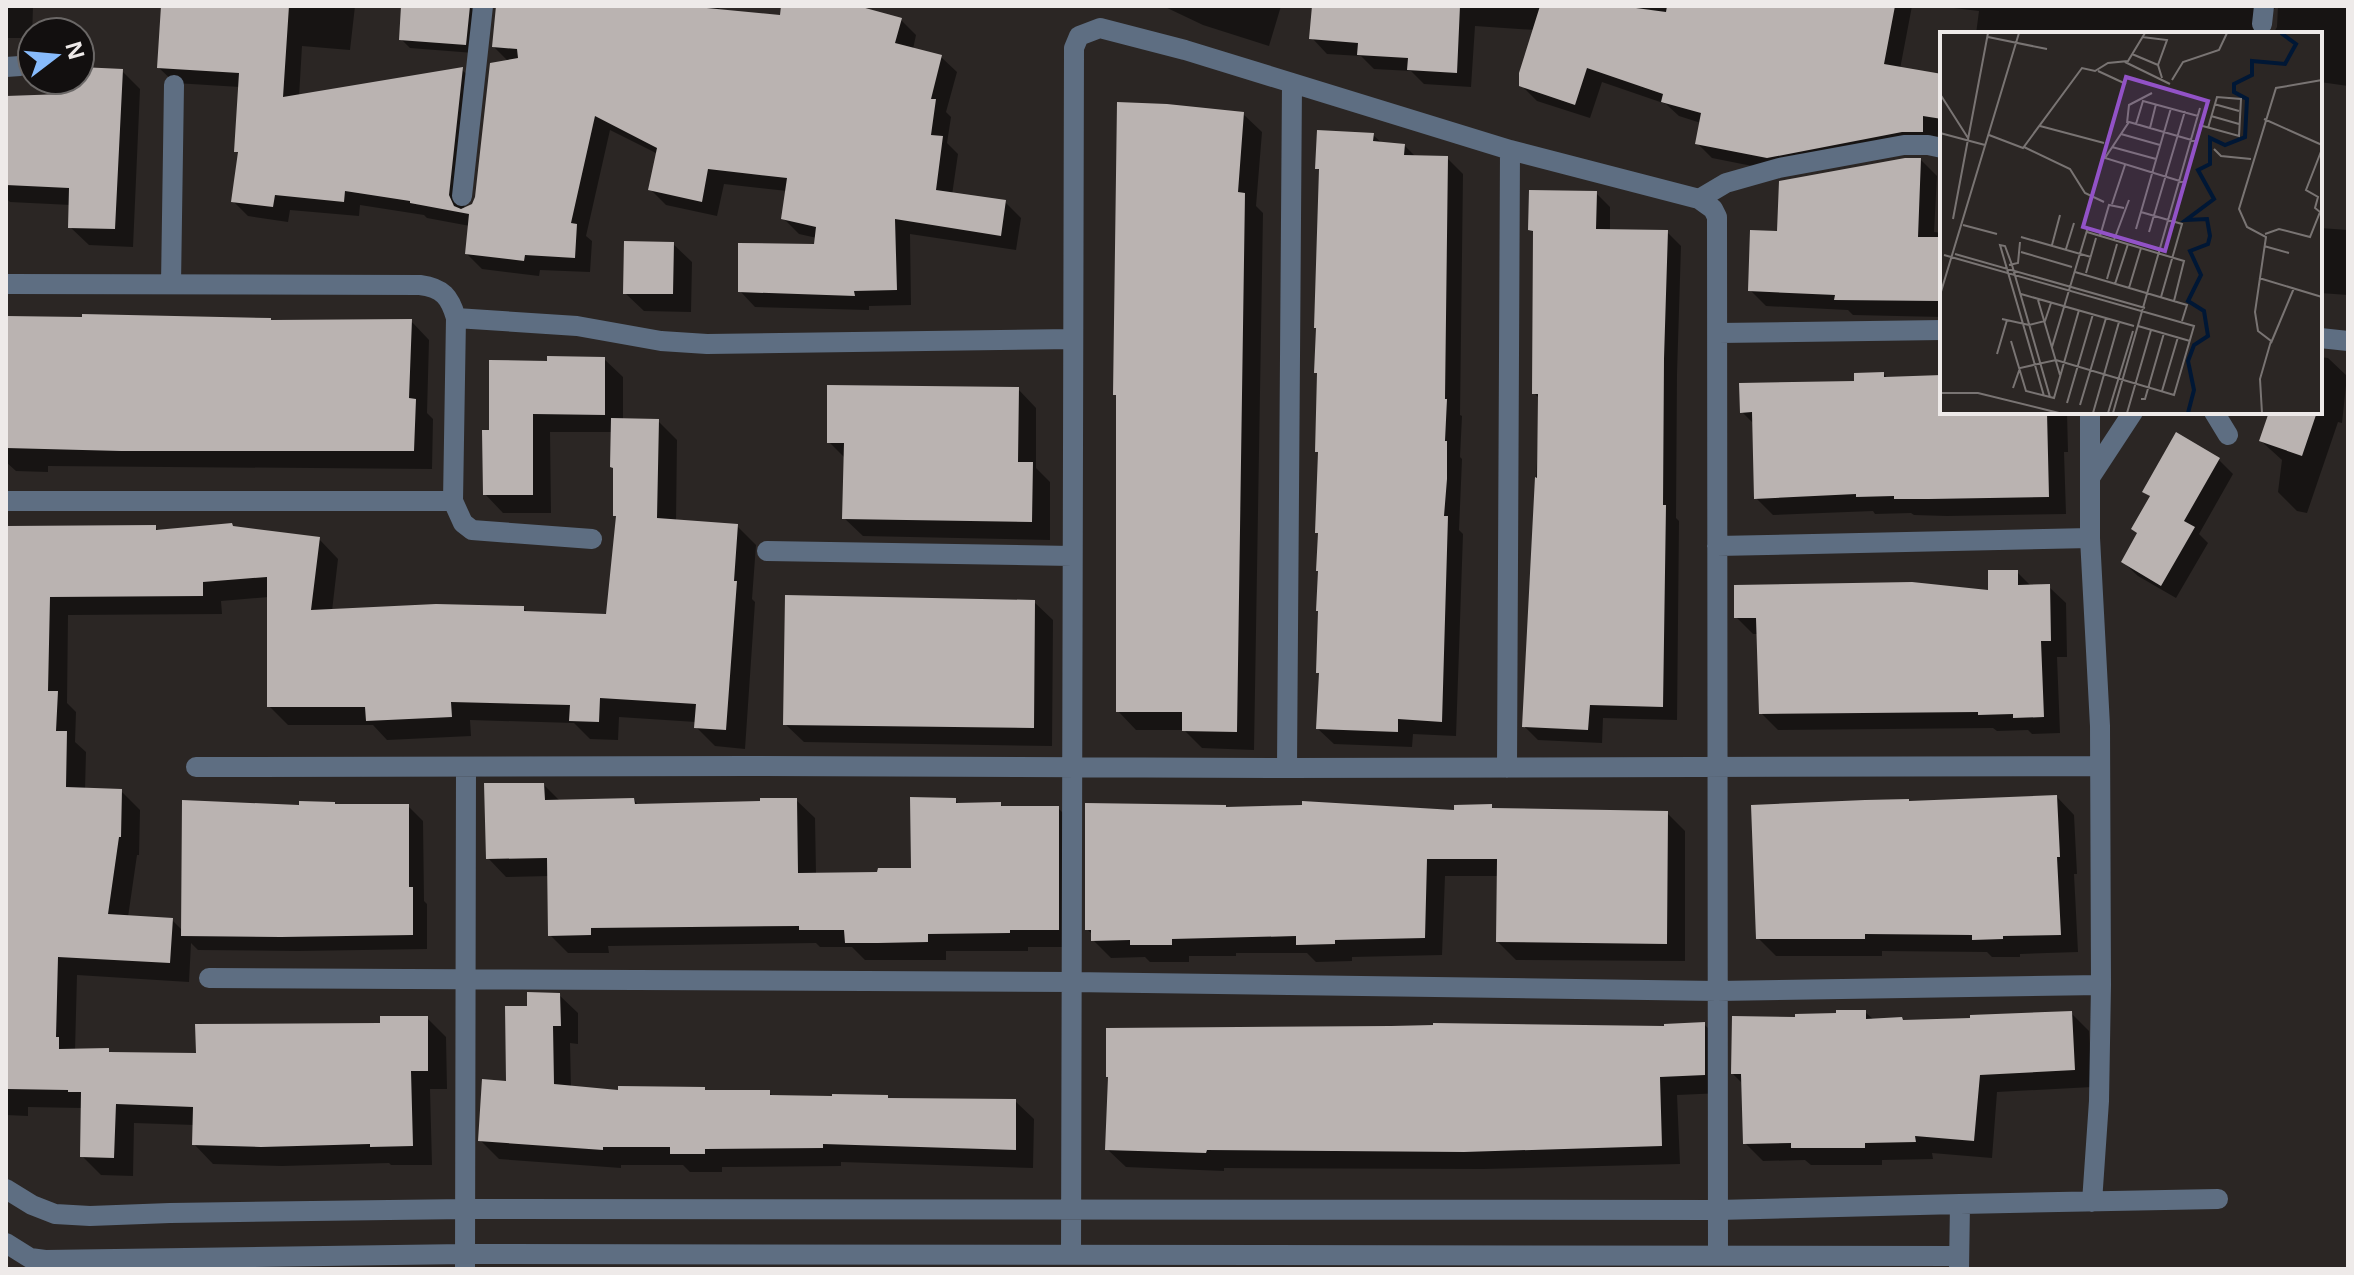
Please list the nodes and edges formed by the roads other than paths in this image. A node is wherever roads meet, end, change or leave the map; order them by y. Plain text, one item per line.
1 (483, 6) edge
2 (1292, 83) junction
3 (174, 85) dead end
4 (1940, 148) edge
5 (1510, 150) junction
6 (462, 196) dead end
7 (1699, 199) junction
8 (6, 284) edge
9 (171, 284) junction
10 (456, 318) junction
11 (1940, 330) edge
12 (1718, 333) junction
13 (2322, 338) edge
14 (1073, 339) junction
15 (2348, 341) edge
16 (2090, 414) edge
17 (2132, 414) edge
18 (2215, 414) edge
19 (2228, 435) dead end
20 (2091, 476) junction
21 (6, 501) edge
22 (453, 501) junction
23 (2090, 538) junction
24 (592, 539) dead end
25 (1717, 546) junction
26 (767, 551) dead end
27 (1072, 556) junction
28 (2099, 766) junction
29 (196, 767) dead end
30 (466, 767) junction
31 (1717, 767) junction
32 (1072, 768) junction
33 (1287, 768) junction
34 (1507, 768) junction
35 (209, 978) dead end
36 (466, 980) junction
37 (1071, 982) junction
38 (2101, 985) junction
39 (1717, 991) junction
40 (6, 1189) edge
41 (2218, 1199) dead end
42 (2092, 1202) junction
43 (1960, 1204) junction
44 (466, 1209) junction
45 (1070, 1210) junction
46 (1717, 1210) junction
47 (6, 1243) edge
48 (1071, 1255) junction
49 (1718, 1255) junction
50 (465, 1262) edge
51 (1959, 1263) edge

1 - 6 street
2 - 5 street
2 - 14 street
2 - 33 street
3 - 9 street
4 - 7 street
5 - 7 street
5 - 34 street
7 - 12 street
8 - 9 street
9 - 10 street
10 - 14 street
10 - 22 street
11 - 12 street
12 - 25 street
13 - 15 street
14 - 27 street
16 - 20 street
17 - 20 street
18 - 19 street
20 - 23 street
21 - 22 street
22 - 24 street
23 - 25 street
23 - 28 street
25 - 31 street
26 - 27 street
27 - 32 street
28 - 31 street
28 - 38 street
29 - 30 street
30 - 32 street
30 - 36 street
31 - 34 street
31 - 39 street
32 - 33 street
32 - 37 street
33 - 34 street
35 - 36 street
36 - 37 street
36 - 44 street
37 - 39 street
37 - 45 street
38 - 39 street
38 - 42 street
39 - 46 street
40 - 44 street
41 - 42 street
42 - 43 street
43 - 46 street
43 - 51 street
44 - 45 street
44 - 50 street
45 - 46 street
45 - 48 street
46 - 49 street
47 - 50 street
48 - 49 street
48 - 50 street
49 - 51 street

